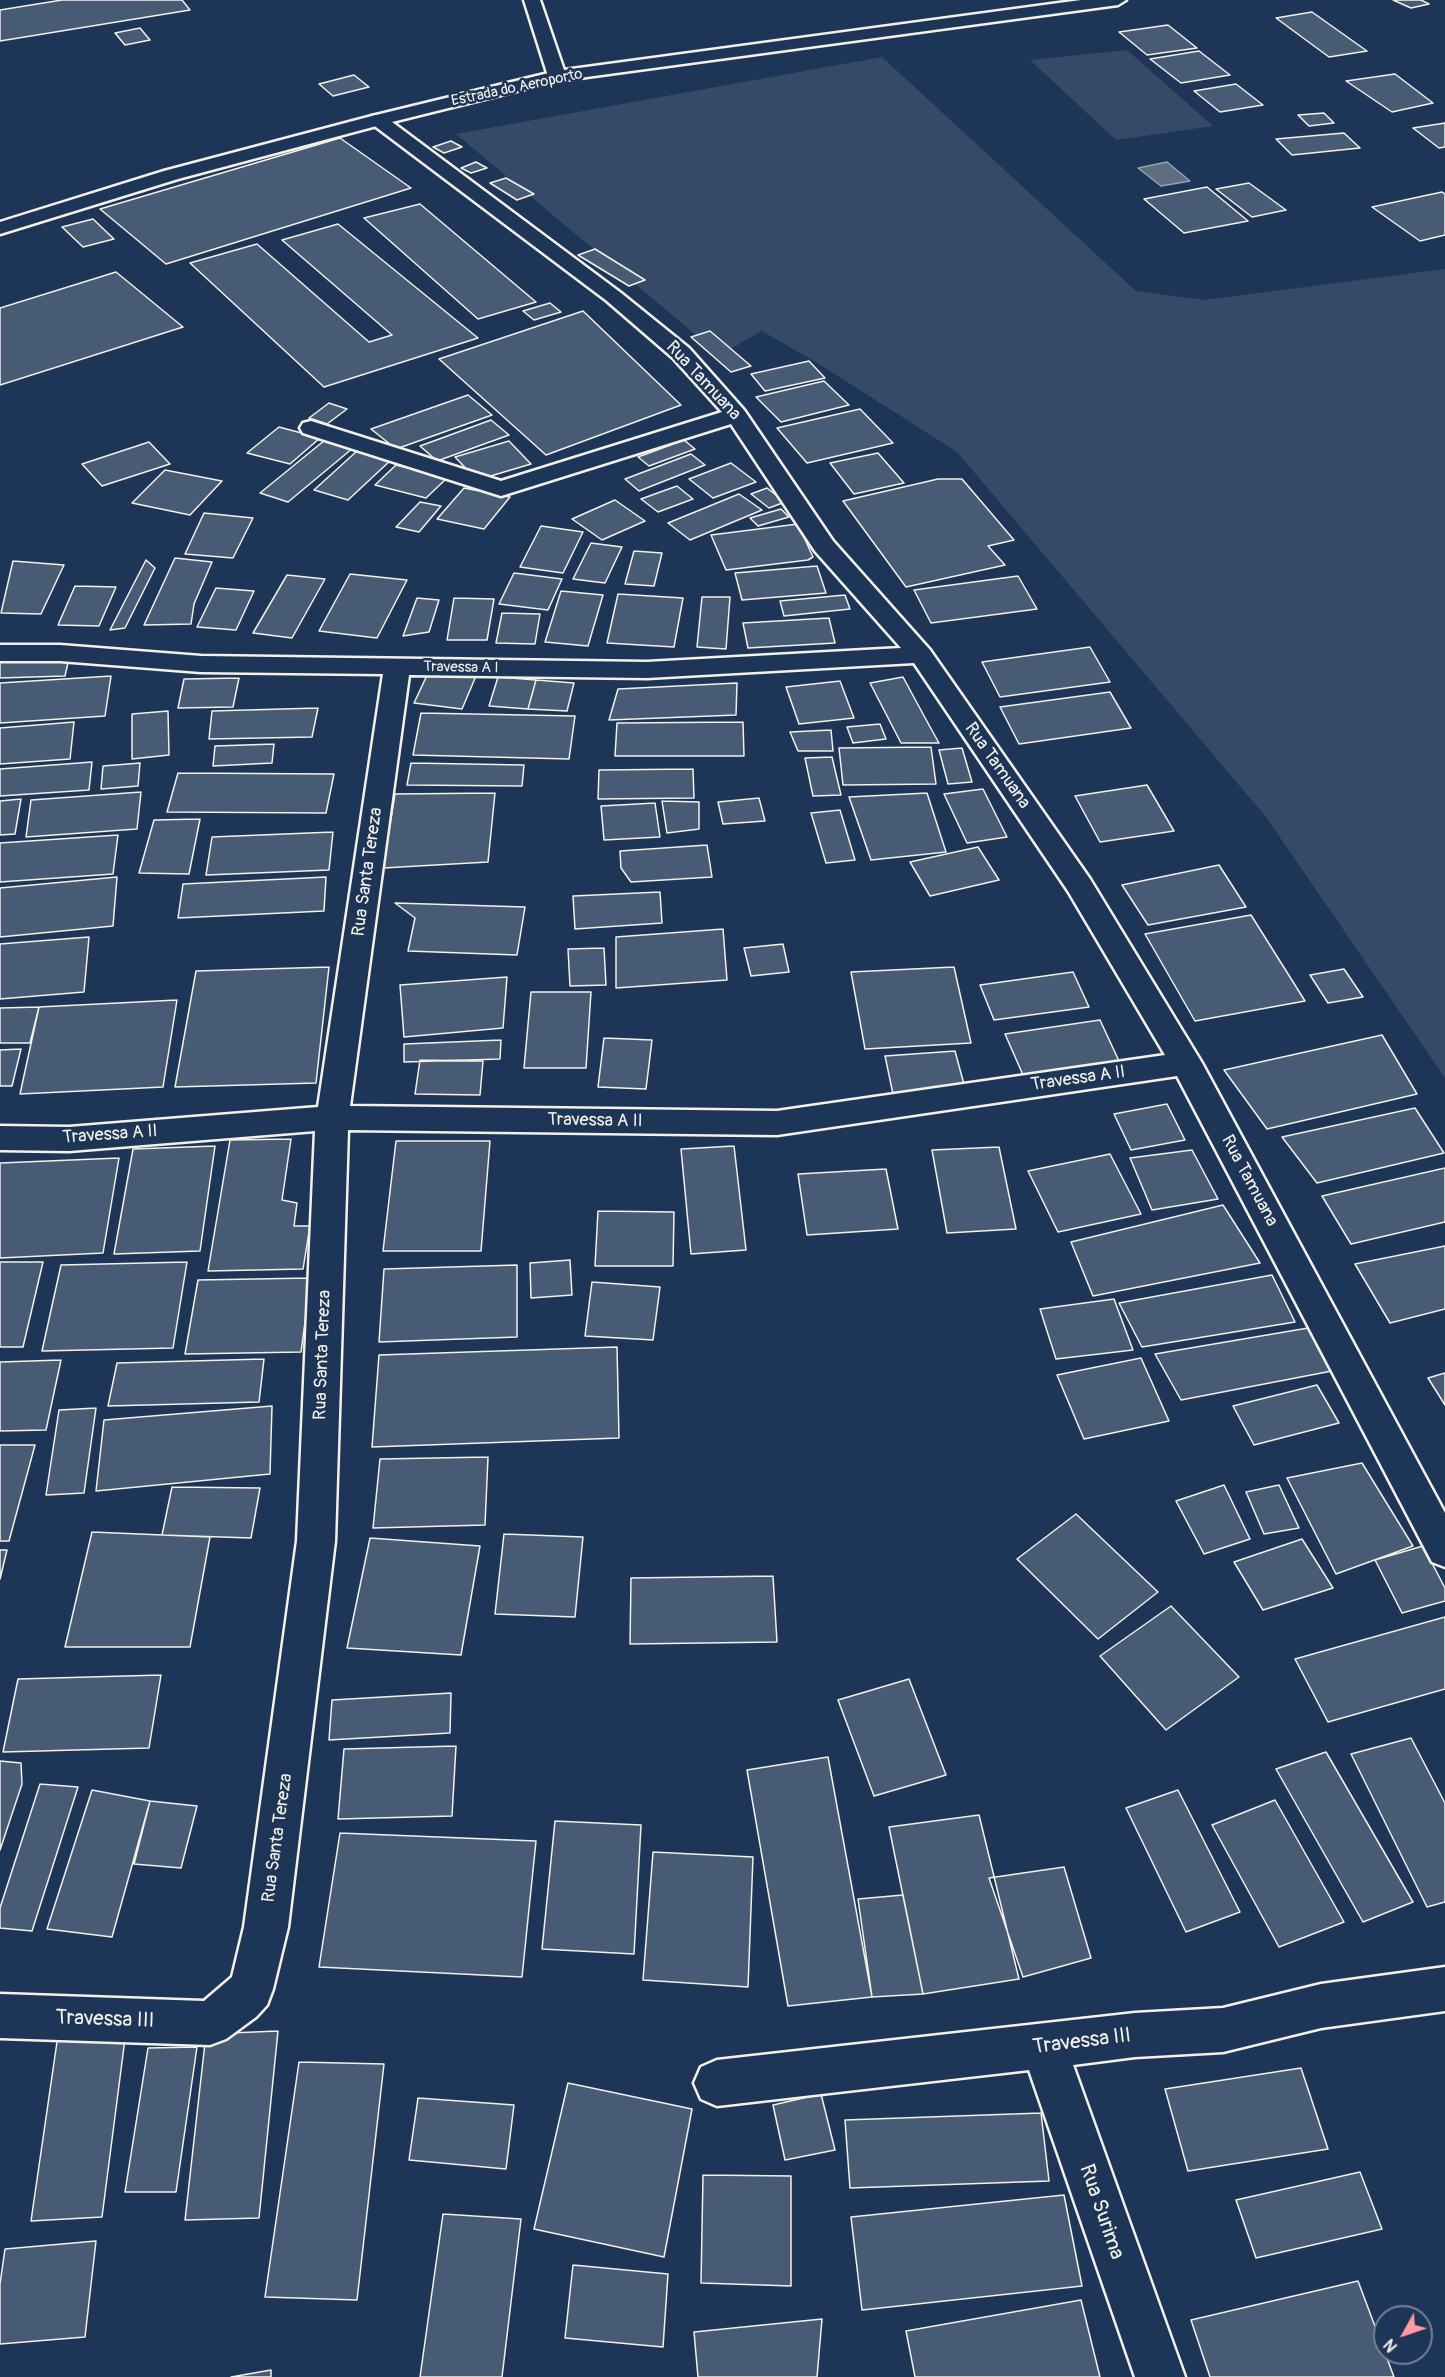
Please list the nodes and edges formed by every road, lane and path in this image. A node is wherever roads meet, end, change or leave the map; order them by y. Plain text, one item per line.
1 (532, 0) edge
2 (1118, 0) edge
3 (557, 76) junction
4 (378, 120) junction
5 (0, 228) edge
6 (736, 415) junction
7 (311, 428) dead end
8 (0, 653) edge
9 (921, 655) junction
10 (397, 667) junction
11 (1186, 1064) junction
12 (332, 1118) junction
13 (0, 1138) edge
14 (1445, 1550) edge
15 (1445, 1989) edge
16 (0, 2016) edge
17 (210, 2023) joint
18 (1044, 2047) junction
19 (717, 2083) dead end
20 (1160, 2377) edge

1 - 3 street
2 - 3 street, Estrada do Aeroporto
3 - 4 street, Estrada do Aeroporto
4 - 5 street, Estrada do Aeroporto
4 - 6 street, Rua Tamuana
6 - 7 street
6 - 9 street, Rua Tamuana
8 - 10 street, Travessa A I
9 - 10 street, Travessa A I
9 - 11 street, Rua Tamuana
10 - 12 street, Rua Santa Tereza
11 - 12 street, Travessa A II
11 - 14 street, Rua Tamuana
12 - 13 street, Travessa A II
12 - 17 street, Rua Santa Tereza
15 - 18 street, Travessa III
16 - 17 street, Travessa III
18 - 19 street, Travessa III
18 - 20 street, Rua Surima

